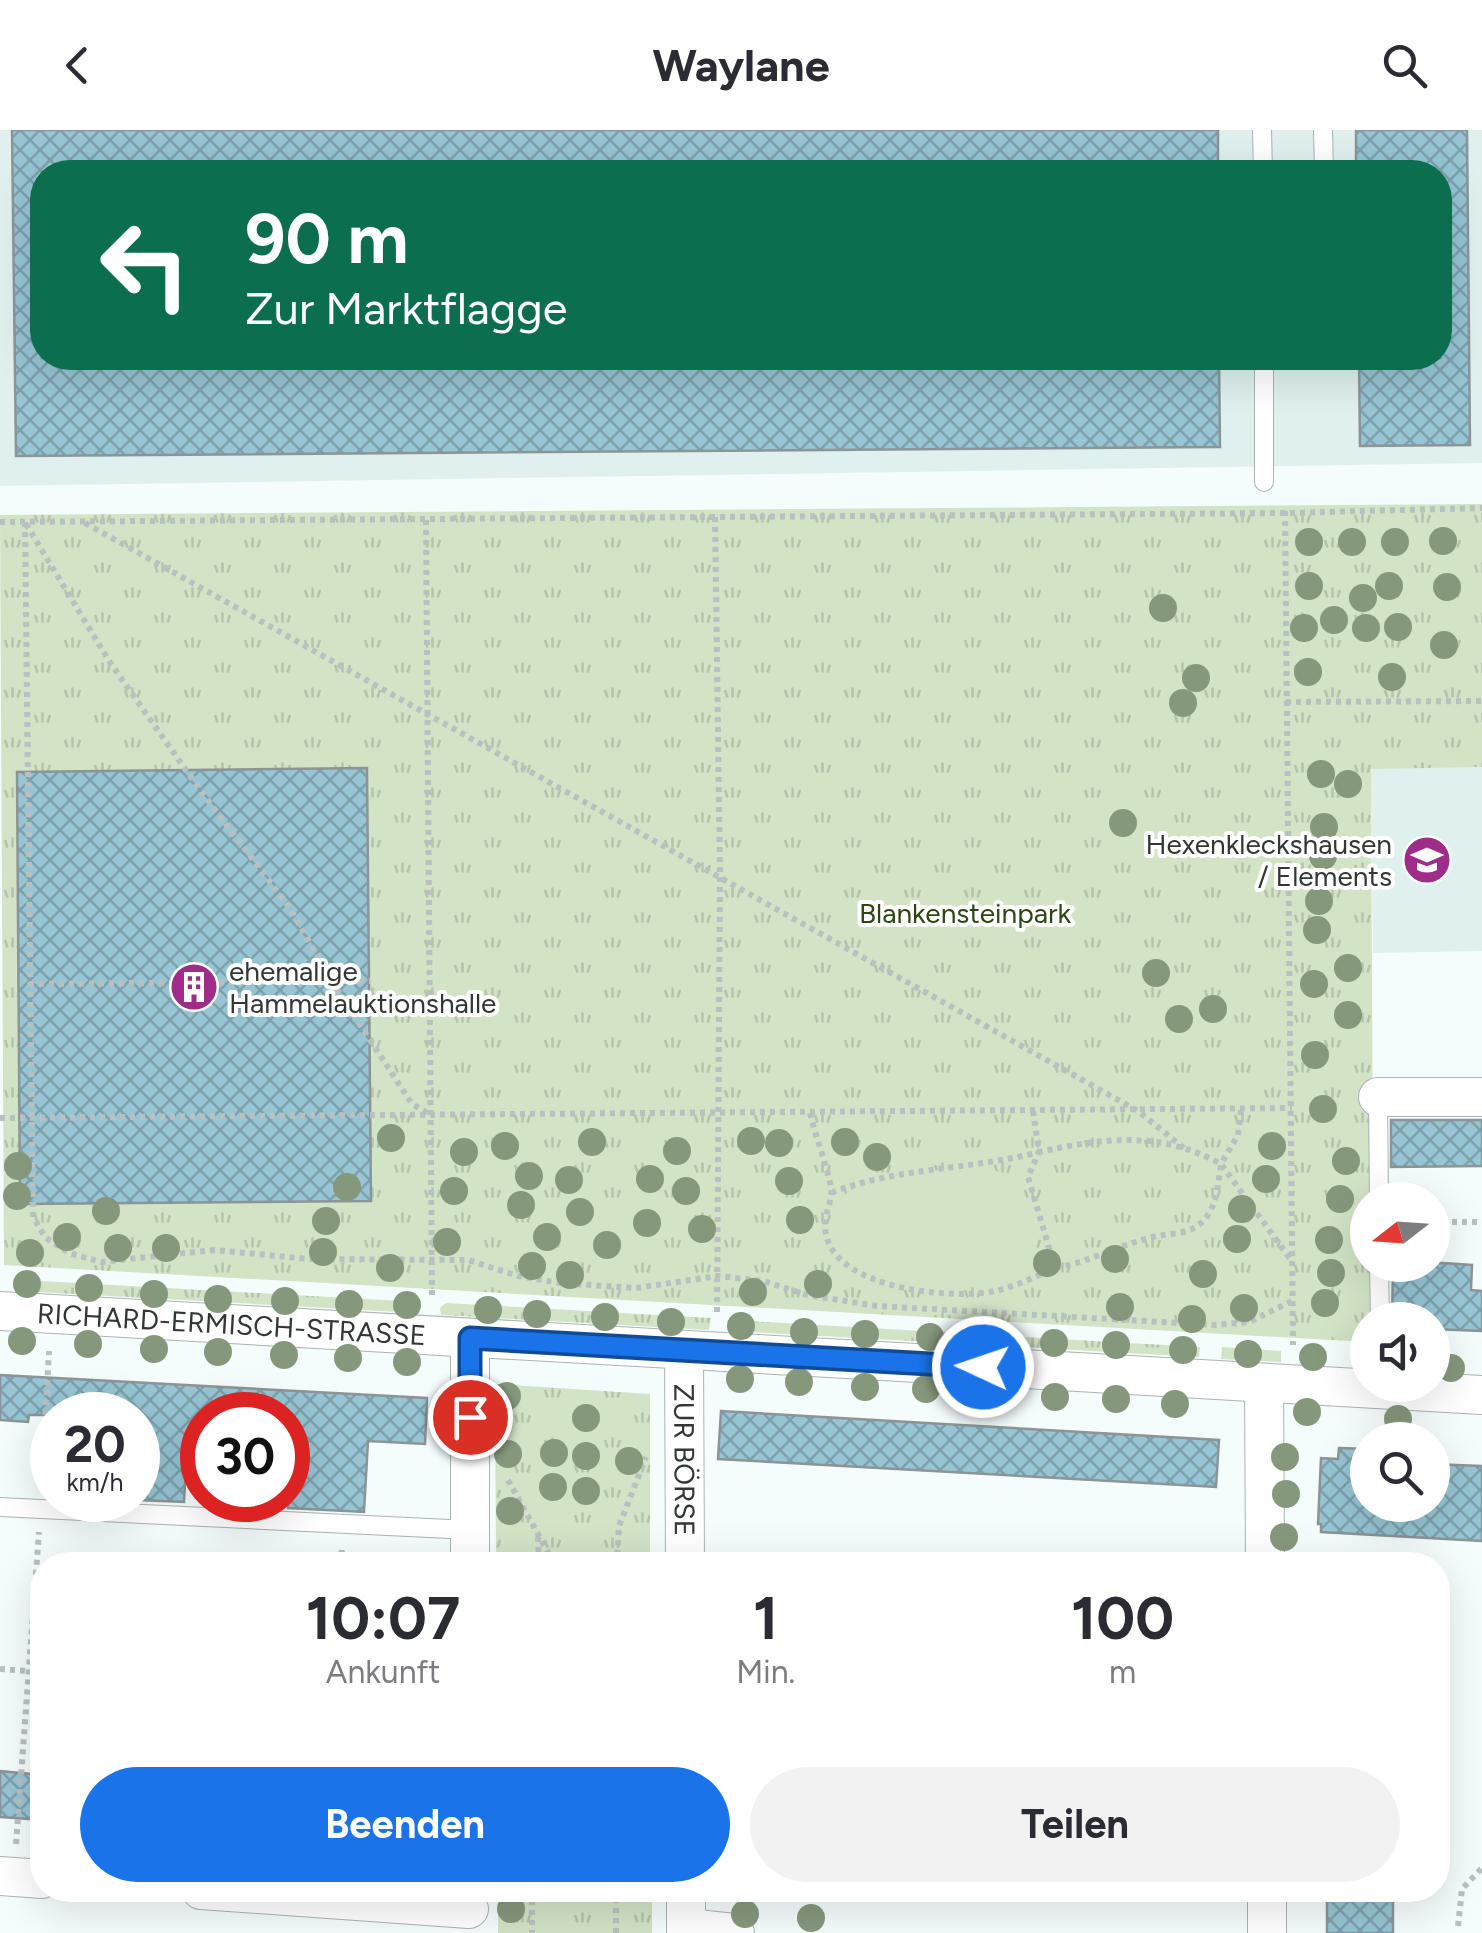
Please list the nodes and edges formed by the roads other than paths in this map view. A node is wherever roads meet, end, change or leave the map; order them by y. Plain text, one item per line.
1 (1262, 130) edge
2 (1324, 130) edge
3 (1263, 160) edge
4 (1324, 160) edge
5 (1264, 370) edge
6 (1264, 482) dead end
7 (1482, 1097) edge
8 (1378, 1098) joint
9 (1379, 1182) edge
10 (0, 1311) edge
11 (470, 1338) junction
12 (684, 1352) junction
13 (1264, 1383) junction
14 (1350, 1386) edge
15 (1450, 1392) edge
16 (1482, 1395) edge
17 (0, 1507) edge
18 (470, 1548) edge
19 (685, 1552) edge
20 (1265, 1552) edge
21 (355, 1902) edge
22 (675, 1902) edge
23 (1267, 1902) edge
24 (470, 1911) edge
25 (686, 1931) edge
26 (735, 1933) edge
27 (1267, 1933) edge

1 - 3 lane
2 - 4 lane
5 - 6 lane
7 - 8 street
8 - 9 lane
10 - 11 street, RICHARD-ERMISCH-STRASSE
11 - 12 street, RICHARD-ERMISCH-STRASSE
11 - 18 street
12 - 13 street, RICHARD-ERMISCH-STRASSE
12 - 19 street, ZUR BÖRSE
13 - 14 street, RICHARD-ERMISCH-STRASSE
13 - 20 street
15 - 16 street, RICHARD-ERMISCH-STRASSE
17 - 18 lane
21 - 24 street
22 - 25 street
23 - 27 street
25 - 26 street

